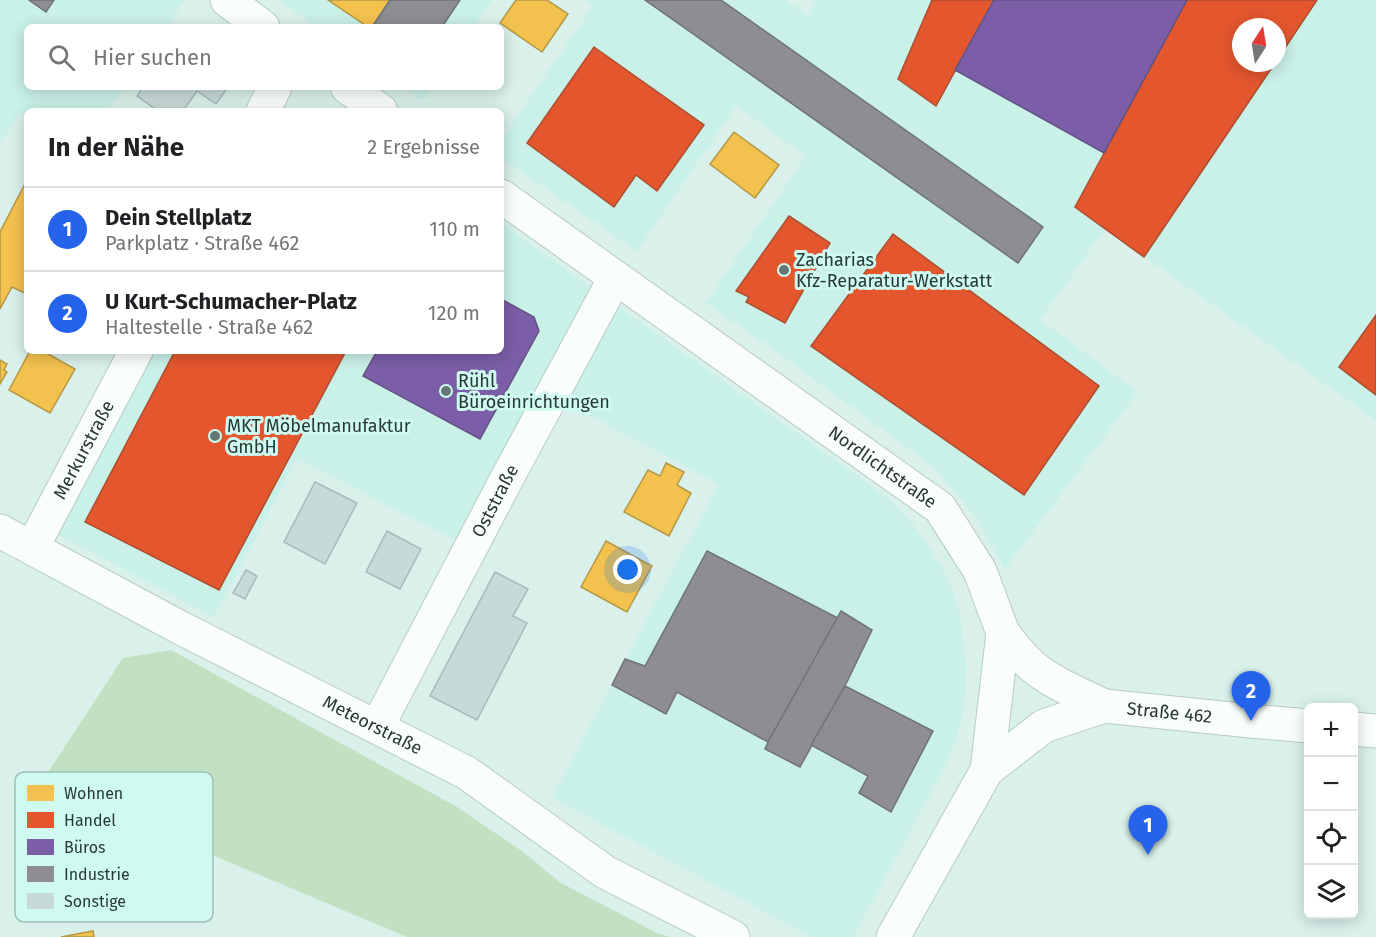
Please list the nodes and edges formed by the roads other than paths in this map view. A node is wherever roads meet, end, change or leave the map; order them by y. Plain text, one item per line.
1 (227, 0) edge
2 (259, 24) edge
3 (274, 90) edge
4 (351, 90) edge
5 (264, 108) edge
6 (377, 108) edge
7 (504, 198) edge
8 (615, 278) junction
9 (134, 354) edge
10 (0, 531) edge
11 (32, 548) junction
12 (1003, 633) junction
13 (1104, 706) junction
14 (1304, 726) edge
15 (377, 727) junction
16 (1358, 729) edge
17 (1376, 731) edge
18 (987, 770) junction
19 (733, 937) edge
20 (893, 937) edge

1 - 2 street
3 - 5 street
4 - 6 street
7 - 8 street, Nordlichtstraße
8 - 12 street, Nordlichtstraße
8 - 15 street, Oststraße
9 - 11 street, Merkurstraße
10 - 11 street, Meteorstraße
11 - 15 street, Meteorstraße
12 - 13 street, Straße 462
12 - 18 street, Nordlichtstraße
13 - 14 street, Straße 462
13 - 18 street, Straße 462
15 - 19 street, Meteorstraße
16 - 17 street
18 - 20 street, Nordlichtstraße

